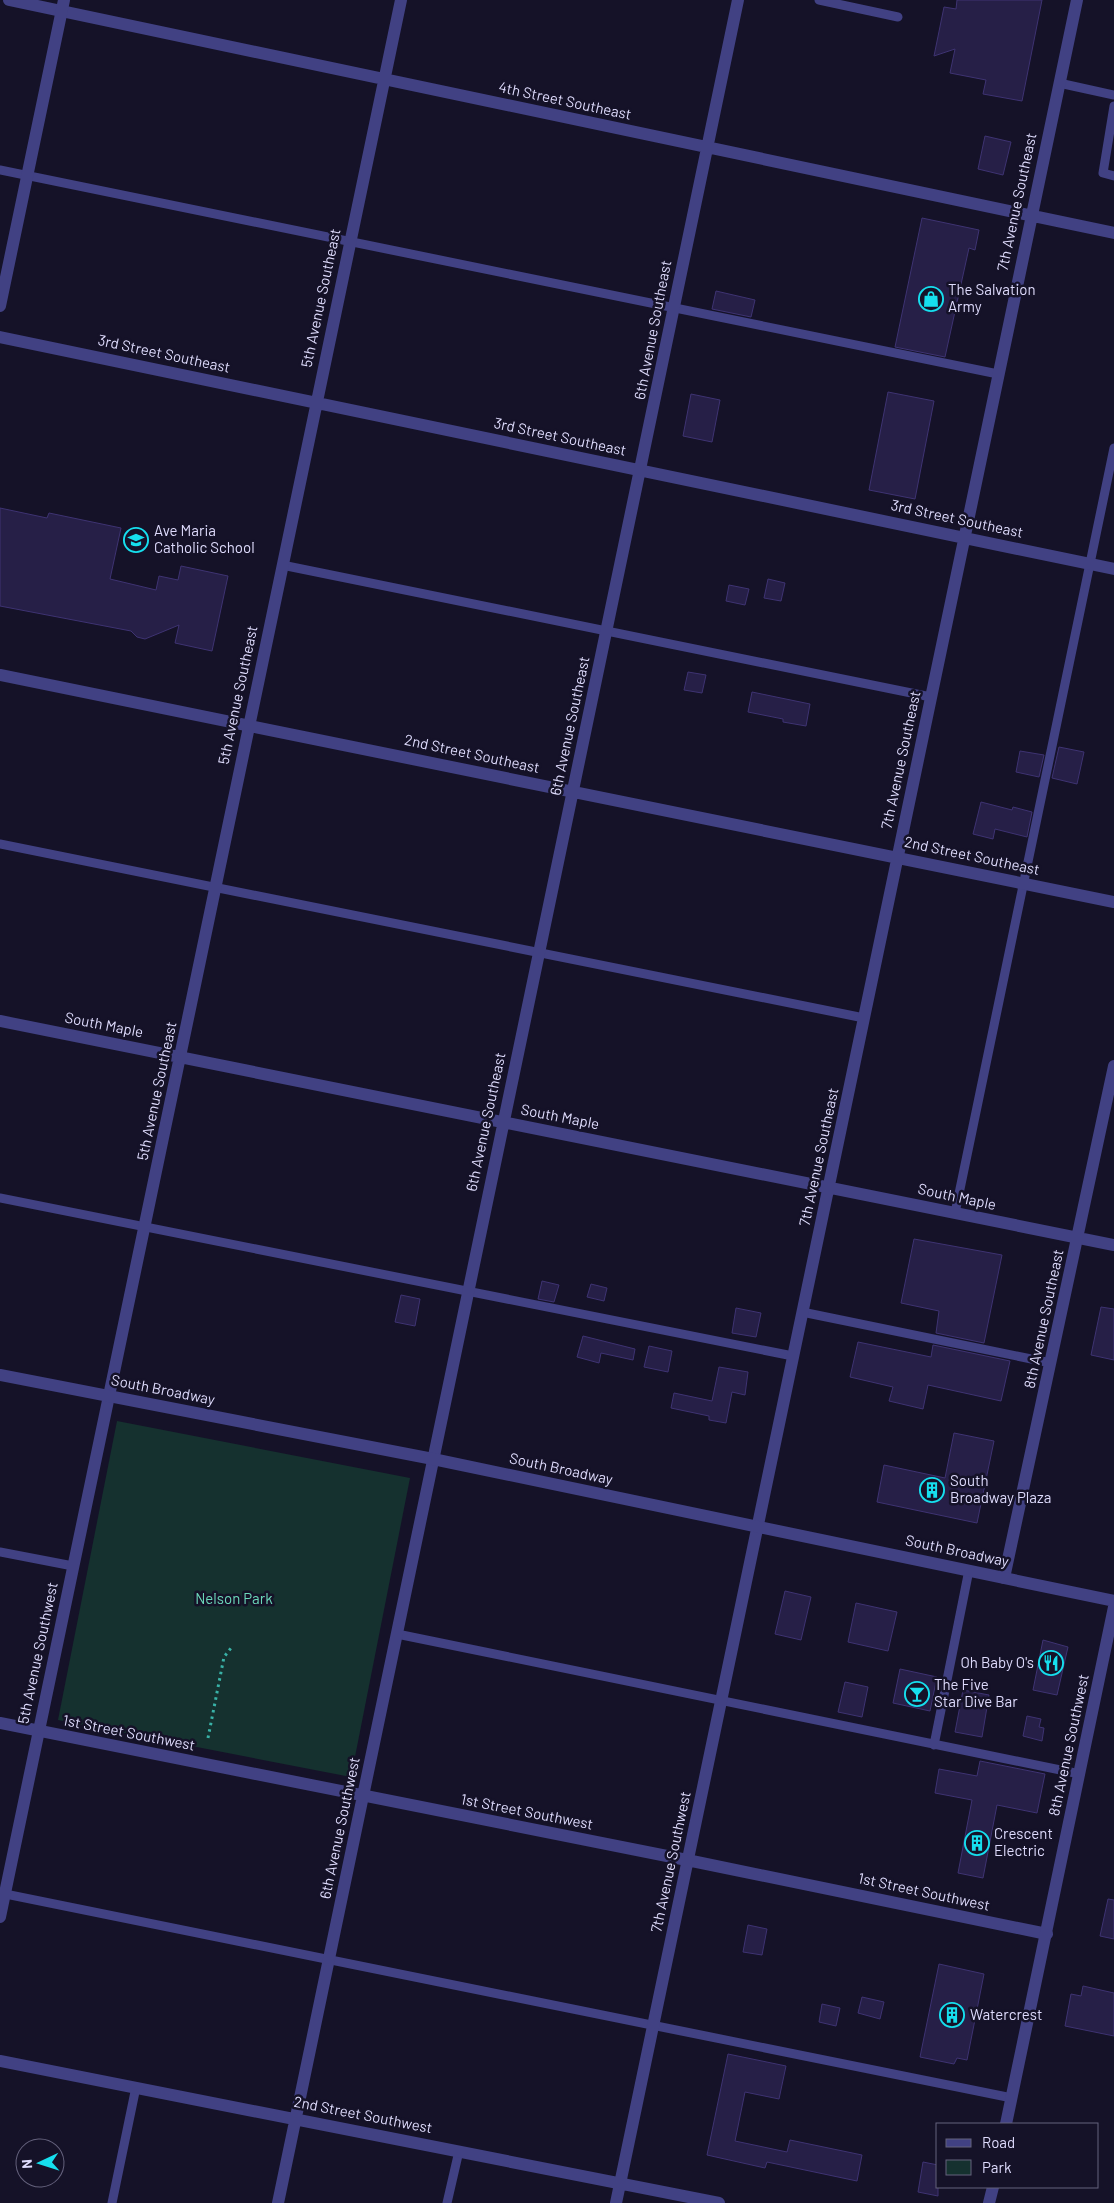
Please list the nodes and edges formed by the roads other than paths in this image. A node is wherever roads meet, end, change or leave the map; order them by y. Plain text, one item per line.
1 (8, 0) edge
2 (401, 0) edge
3 (738, 0) edge
4 (819, 0) edge
5 (1077, 0) edge
6 (63, 5) edge
7 (898, 16) dead end
8 (384, 78) junction
9 (1059, 84) junction
10 (1114, 95) edge
11 (1114, 106) edge
12 (1112, 132) edge
13 (706, 148) junction
14 (0, 170) edge
15 (27, 175) junction
16 (1114, 176) edge
17 (1030, 216) junction
18 (1114, 233) edge
19 (350, 241) junction
20 (0, 306) edge
21 (674, 308) junction
22 (0, 337) edge
23 (998, 374) junction
24 (316, 403) junction
25 (1114, 448) edge
26 (640, 470) junction
27 (964, 537) junction
28 (1090, 564) junction
29 (282, 565) junction
30 (1114, 569) edge
31 (607, 631) junction
32 (0, 675) edge
33 (931, 698) junction
34 (248, 725) junction
35 (573, 792) junction
36 (0, 844) edge
37 (898, 857) junction
38 (1024, 883) junction
39 (216, 887) junction
40 (1114, 902) edge
41 (539, 954) junction
42 (864, 1018) junction
43 (0, 1021) edge
44 (181, 1056) junction
45 (1114, 1066) edge
46 (503, 1122) junction
47 (829, 1187) junction
48 (0, 1198) edge
49 (955, 1213) junction
50 (144, 1226) junction
51 (1078, 1238) junction
52 (1114, 1245) edge
53 (468, 1290) junction
54 (802, 1312) junction
55 (793, 1356) junction
56 (1051, 1363) junction
57 (0, 1375) edge
58 (108, 1396) junction
59 (433, 1459) junction
60 (757, 1527) junction
61 (0, 1552) edge
62 (73, 1566) junction
63 (970, 1570) junction
64 (1004, 1578) junction
65 (1114, 1601) edge
66 (1114, 1607) edge
67 (397, 1634) junction
68 (720, 1702) junction
69 (0, 1724) edge
70 (39, 1731) junction
71 (934, 1745) junction
72 (1080, 1774) junction
73 (363, 1796) junction
74 (688, 1860) junction
75 (2, 1893) edge
76 (0, 1917) edge
77 (1046, 1934) junction
78 (329, 1960) junction
79 (653, 2025) junction
80 (0, 2061) edge
81 (136, 2088) junction
82 (1012, 2098) junction
83 (296, 2119) junction
84 (1006, 2123) edge
85 (459, 2151) junction
86 (620, 2182) junction
87 (993, 2188) edge
88 (112, 2203) edge
89 (278, 2203) edge
90 (447, 2203) edge
91 (616, 2203) edge
92 (719, 2203) edge
93 (989, 2203) edge

1 - 6 street, 4th Street Southeast
2 - 8 street, 5th Avenue Southeast
3 - 13 street, 6th Avenue Southeast
4 - 7 lane
5 - 9 street, 7th Avenue Southeast
6 - 8 street, 4th Street Southeast
6 - 15 street
8 - 13 street, 4th Street Southeast
8 - 19 street, 5th Avenue Southeast
9 - 10 lane
9 - 17 street, 7th Avenue Southeast
11 - 12 lane
12 - 16 lane
13 - 17 street, 4th Street Southeast
13 - 21 street, 6th Avenue Southeast
14 - 15 lane
15 - 19 lane
15 - 20 street
17 - 18 street, 4th Street Southeast
17 - 23 street, 7th Avenue Southeast
19 - 21 lane
19 - 24 street, 5th Avenue Southeast
21 - 23 lane
21 - 26 street, 6th Avenue Southeast
22 - 24 street, 3rd Street Southeast
23 - 27 street, 7th Avenue Southeast
24 - 26 street, 3rd Street Southeast
24 - 29 street, 5th Avenue Southeast
25 - 28 lane
26 - 27 street, 3rd Street Southeast
26 - 31 street, 6th Avenue Southeast
27 - 28 street, 3rd Street Southeast
27 - 33 street, 7th Avenue Southeast
28 - 30 street, 3rd Street Southeast
28 - 38 lane
29 - 31 lane
29 - 34 street, 5th Avenue Southeast
31 - 33 lane
31 - 35 street, 6th Avenue Southeast
32 - 34 street, 2nd Street Southeast
33 - 37 street, 7th Avenue Southeast
34 - 35 street, 2nd Street Southeast
34 - 39 street, 5th Avenue Southeast
35 - 37 street, 2nd Street Southeast
35 - 41 street, 6th Avenue Southeast
36 - 39 lane
37 - 38 street, 2nd Street Southeast
37 - 42 street, 7th Avenue Southeast
38 - 40 street, 2nd Street Southeast
38 - 49 lane
39 - 41 lane
39 - 44 street, 5th Avenue Southeast
41 - 42 lane
41 - 46 street, 6th Avenue Southeast
42 - 47 street, 7th Avenue Southeast
43 - 44 street, South Maple
44 - 46 street, South Maple
44 - 50 street, 5th Avenue Southeast
45 - 51 street, 8th Avenue Southeast
46 - 47 street, South Maple
46 - 53 street, 6th Avenue Southeast
47 - 49 street, South Maple
47 - 54 street, 7th Avenue Southeast
48 - 50 lane
49 - 51 street, South Maple
50 - 53 lane
50 - 58 street, 5th Avenue Southeast
51 - 52 street, South Maple
51 - 56 street, 8th Avenue Southeast
53 - 55 lane
53 - 59 street, 6th Avenue Southeast
54 - 55 street, 7th Avenue Southeast
54 - 56 lane
55 - 60 street, 7th Avenue Southeast
56 - 64 street, 8th Avenue Southeast
57 - 58 street, South Broadway
58 - 59 street, South Broadway
58 - 62 street, 5th Avenue Southwest
59 - 60 street, South Broadway
59 - 67 street, 6th Avenue Southwest
60 - 63 street, South Broadway
60 - 68 street, 7th Avenue Southwest
61 - 62 lane
62 - 70 street, 5th Avenue Southwest
63 - 64 street, South Broadway
63 - 71 lane
64 - 65 street, South Broadway
66 - 72 street, 8th Avenue Southwest
67 - 68 lane
67 - 73 street, 6th Avenue Southwest
68 - 71 lane
68 - 74 street, 7th Avenue Southwest
69 - 70 street, 1st Street Southwest
70 - 73 street, 1st Street Southwest
70 - 75 street, 5th Avenue Southwest
71 - 72 lane
72 - 77 street, 8th Avenue Southwest
73 - 74 street, 1st Street Southwest
73 - 78 street, 6th Avenue Southwest
74 - 77 street, 1st Street Southwest
74 - 79 street, 7th Avenue Southwest
75 - 76 street, 5th Avenue Southwest
75 - 78 lane
77 - 82 street, 8th Avenue Southwest
78 - 79 lane
78 - 83 street, 6th Avenue Southwest
79 - 82 lane
79 - 86 street, 7th Avenue Southwest
80 - 81 street, 2nd Street Southwest
81 - 83 street, 2nd Street Southwest
81 - 88 lane
82 - 84 street, 8th Avenue Southwest
83 - 85 street, 2nd Street Southwest
83 - 89 street, 6th Avenue Southwest
85 - 86 street, 2nd Street Southwest
85 - 90 lane
86 - 91 street, 7th Avenue Southwest
86 - 92 street, 2nd Street Southwest
87 - 93 street

